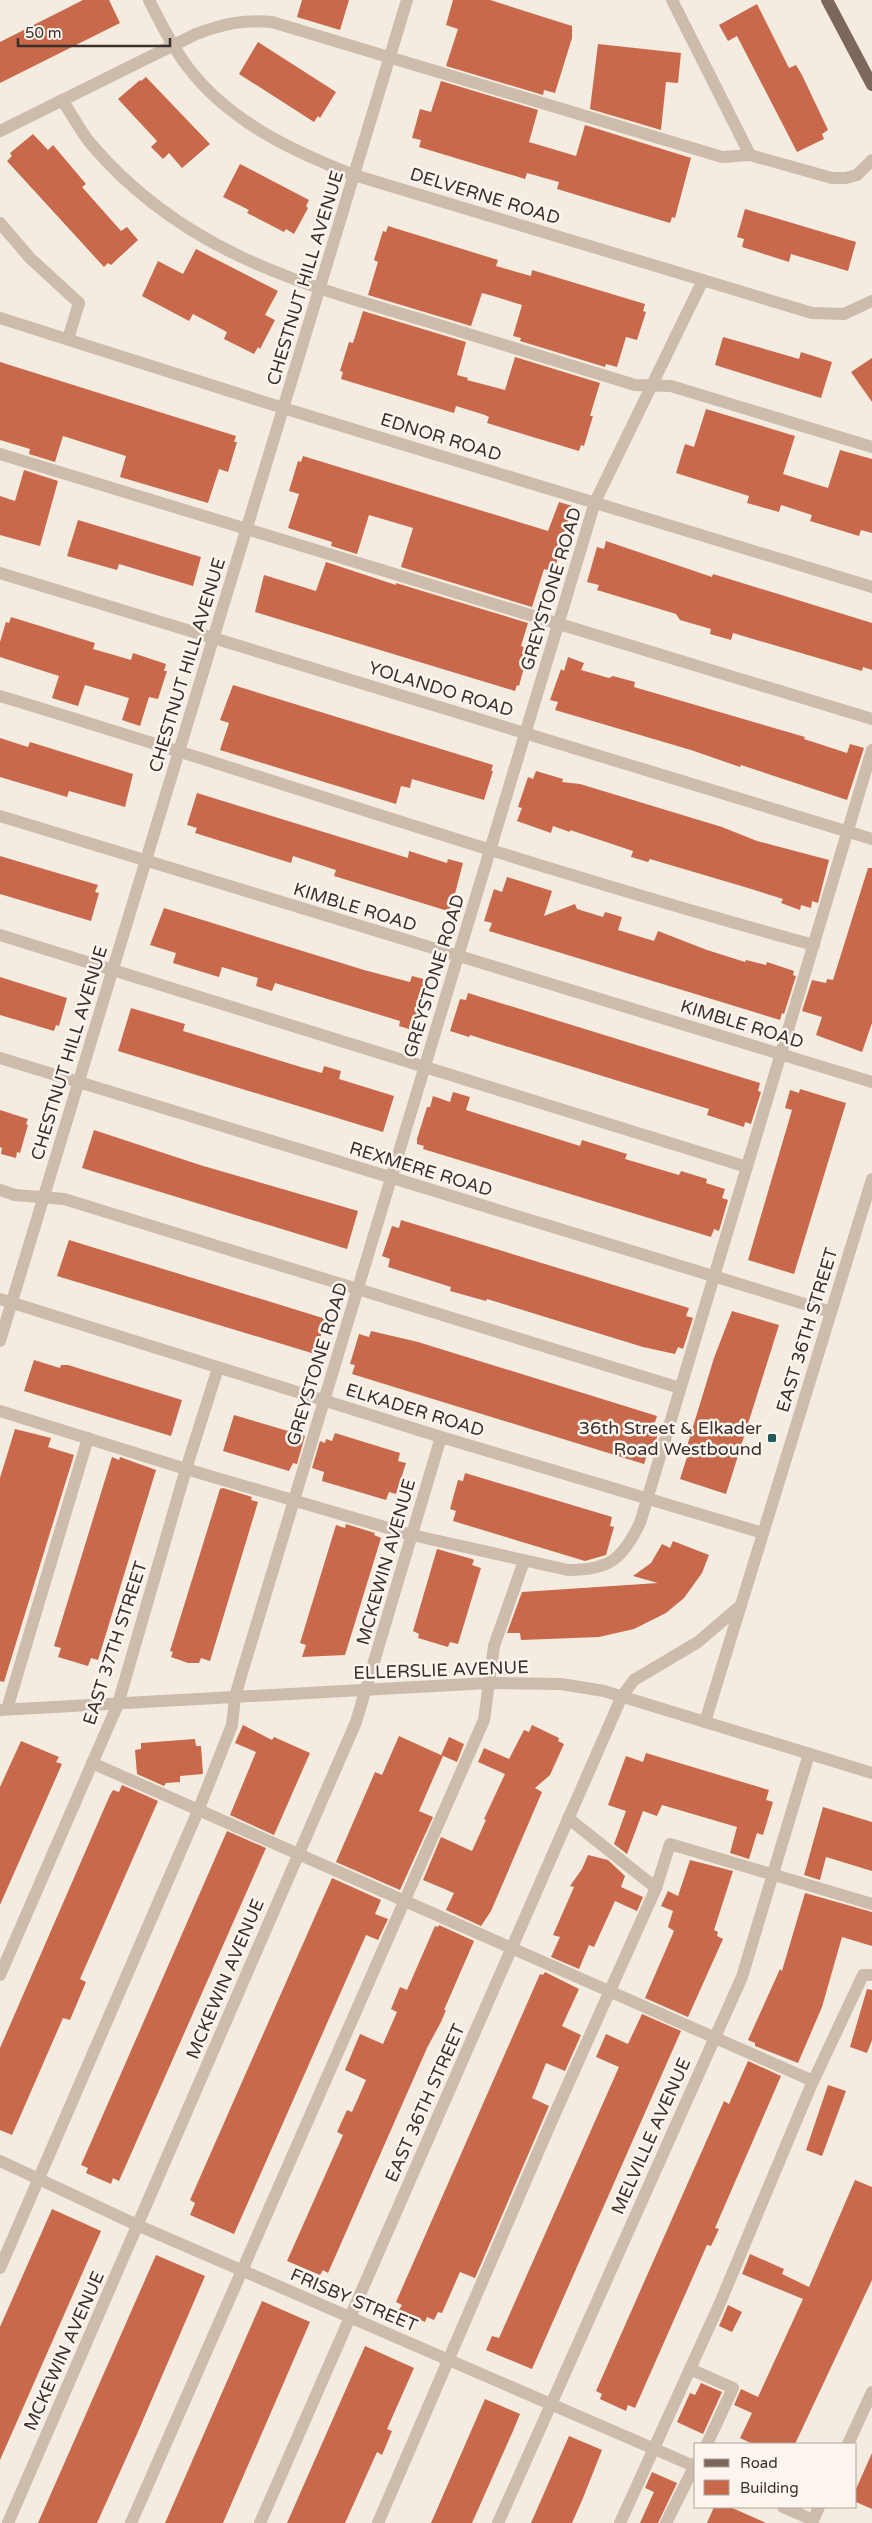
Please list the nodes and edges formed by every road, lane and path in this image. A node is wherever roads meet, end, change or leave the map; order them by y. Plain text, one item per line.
1 (149, 0) edge
2 (407, 0) edge
3 (672, 0) edge
4 (827, 0) edge
5 (174, 45) junction
6 (390, 56) junction
7 (872, 85) edge
8 (62, 100) junction
9 (0, 131) edge
10 (750, 155) junction
11 (872, 160) edge
12 (354, 175) junction
13 (0, 223) edge
14 (704, 280) junction
15 (320, 289) junction
16 (872, 301) edge
17 (0, 318) edge
18 (68, 339) junction
19 (652, 386) junction
20 (283, 408) junction
21 (872, 447) edge
22 (0, 454) edge
23 (595, 502) junction
24 (247, 529) junction
25 (0, 573) edge
26 (872, 587) edge
27 (558, 624) junction
28 (214, 638) junction
29 (0, 696) edge
30 (872, 719) edge
31 (526, 733) junction
32 (179, 750) junction
33 (872, 750) edge
34 (0, 816) edge
35 (848, 831) junction
36 (872, 839) edge
37 (491, 849) junction
38 (146, 860) junction
39 (0, 935) edge
40 (814, 945) junction
41 (458, 957) junction
42 (113, 969) junction
43 (781, 1054) junction
44 (0, 1058) edge
45 (425, 1066) junction
46 (79, 1082) junction
47 (872, 1082) edge
48 (747, 1167) junction
49 (392, 1178) junction
50 (872, 1179) edge
51 (0, 1190) edge
52 (44, 1198) junction
53 (714, 1277) junction
54 (358, 1290) junction
55 (6, 1301) edge
56 (831, 1312) junction
57 (0, 1341) edge
58 (218, 1368) junction
59 (680, 1388) junction
60 (324, 1400) junction
61 (0, 1411) edge
62 (440, 1437) junction
63 (88, 1438) junction
64 (186, 1469) junction
65 (647, 1500) junction
66 (294, 1501) junction
67 (763, 1533) junction
68 (412, 1535) junction
69 (524, 1561) junction
70 (741, 1604) junction
71 (489, 1683) junction
72 (366, 1690) junction
73 (622, 1696) junction
74 (235, 1697) junction
75 (118, 1704) junction
76 (3, 1710) edge
77 (705, 1722) junction
78 (809, 1754) junction
79 (92, 1763) junction
80 (872, 1773) edge
81 (198, 1810) junction
82 (568, 1818) junction
83 (299, 1854) junction
84 (773, 1873) junction
85 (656, 1888) junction
86 (404, 1902) junction
87 (872, 1904) edge
88 (512, 1950) junction
89 (0, 1975) edge
90 (872, 1975) edge
91 (608, 1992) junction
92 (714, 2039) junction
93 (813, 2081) junction
94 (0, 2161) edge
95 (40, 2179) junction
96 (138, 2225) junction
97 (0, 2268) edge
98 (240, 2269) junction
99 (350, 2317) junction
100 (448, 2359) junction
101 (690, 2369) junction
102 (872, 2392) edge
103 (551, 2403) junction
104 (707, 2443) edge
105 (848, 2443) edge
106 (654, 2449) junction
107 (694, 2465) edge
108 (694, 2467) edge
109 (785, 2508) edge
110 (819, 2508) edge
111 (812, 2522) edge
112 (8, 2523) edge
113 (131, 2523) edge
114 (260, 2523) edge
115 (378, 2523) edge
116 (498, 2523) edge
117 (620, 2523) edge
118 (666, 2523) edge

1 - 5 street, DELVERNE ROAD
2 - 6 street, CHESTNUT HILL AVENUE
3 - 10 street
4 - 7 main road
5 - 6 street
5 - 8 street
5 - 12 street, DELVERNE ROAD
6 - 10 street
6 - 12 street, CHESTNUT HILL AVENUE
8 - 9 street
8 - 15 street
10 - 11 street
12 - 14 street, DELVERNE ROAD
12 - 15 street, CHESTNUT HILL AVENUE
13 - 18 street
14 - 16 street, DELVERNE ROAD
14 - 19 street, GREYSTONE ROAD
15 - 19 street
15 - 20 street, CHESTNUT HILL AVENUE
17 - 18 street, EDNOR ROAD
18 - 20 street, EDNOR ROAD
19 - 21 street
19 - 23 street, GREYSTONE ROAD
20 - 23 street, EDNOR ROAD
20 - 24 street, CHESTNUT HILL AVENUE
22 - 24 street
23 - 26 street, EDNOR ROAD
23 - 27 street, GREYSTONE ROAD
24 - 27 street
24 - 28 street, CHESTNUT HILL AVENUE
25 - 28 street, YOLANDO ROAD
27 - 30 street
27 - 31 street, GREYSTONE ROAD
28 - 31 street, YOLANDO ROAD
28 - 32 street, CHESTNUT HILL AVENUE
29 - 32 street
31 - 35 street, YOLANDO ROAD
31 - 37 street, GREYSTONE ROAD
32 - 37 street
32 - 38 street, CHESTNUT HILL AVENUE
33 - 35 street
34 - 38 street, KIMBLE ROAD
35 - 36 street, YOLANDO ROAD
35 - 40 street
37 - 40 street
37 - 41 street, GREYSTONE ROAD
38 - 41 street, KIMBLE ROAD
38 - 42 street, CHESTNUT HILL AVENUE
39 - 42 street
40 - 43 street
41 - 43 street, KIMBLE ROAD
41 - 45 street, GREYSTONE ROAD
42 - 45 street
42 - 46 street, CHESTNUT HILL AVENUE
43 - 47 street, KIMBLE ROAD
43 - 48 street
44 - 46 street, REXMERE ROAD
45 - 48 street
45 - 49 street, GREYSTONE ROAD
46 - 49 street, REXMERE ROAD
46 - 52 street, CHESTNUT HILL AVENUE
48 - 53 street
49 - 53 street, REXMERE ROAD
49 - 54 street, GREYSTONE ROAD
50 - 56 street, EAST 36TH STREET
51 - 52 street
52 - 54 street
52 - 55 street, CHESTNUT HILL AVENUE
53 - 56 street, REXMERE ROAD
53 - 59 street
54 - 59 street
54 - 60 street, GREYSTONE ROAD
55 - 57 street, CHESTNUT HILL AVENUE
55 - 58 street, ELKADER ROAD
56 - 67 street, EAST 36TH STREET
58 - 60 street, ELKADER ROAD
58 - 64 street, EAST 37TH STREET
59 - 65 street
60 - 62 street, ELKADER ROAD
60 - 66 street, GREYSTONE ROAD
61 - 63 street
62 - 65 street, ELKADER ROAD
62 - 68 street, MCKEWIN AVENUE
63 - 64 street
63 - 76 street
64 - 66 street
64 - 75 street, EAST 37TH STREET
65 - 67 street, ELKADER ROAD
65 - 69 street
66 - 68 street
66 - 74 street, GREYSTONE ROAD
67 - 70 street, EAST 36TH STREET
68 - 69 street
68 - 72 street, MCKEWIN AVENUE
69 - 71 street
70 - 73 street, EAST 36TH STREET
70 - 77 street, EAST 36TH STREET
71 - 72 street, ELLERSLIE AVENUE
71 - 73 street, ELLERSLIE AVENUE
71 - 86 street
72 - 74 street, ELLERSLIE AVENUE
72 - 83 street, MCKEWIN AVENUE
73 - 77 street, ELLERSLIE AVENUE
73 - 82 street, EAST 36TH STREET
74 - 75 street, ELLERSLIE AVENUE
74 - 81 street, GREYSTONE ROAD
75 - 76 street, ELLERSLIE AVENUE
75 - 79 street, EAST 37TH STREET
77 - 78 street, ELLERSLIE AVENUE
78 - 80 street, ELLERSLIE AVENUE
78 - 84 street, MELVILLE AVENUE
79 - 81 street
79 - 89 street, EAST 37TH STREET
81 - 83 street
81 - 95 street, GREYSTONE ROAD
82 - 85 street
82 - 88 street, EAST 36TH STREET
83 - 86 street
83 - 96 street, MCKEWIN AVENUE
84 - 85 street
84 - 87 street
84 - 92 street, MELVILLE AVENUE
85 - 91 street
86 - 88 street
86 - 98 street
88 - 91 street
88 - 99 street, EAST 36TH STREET
90 - 93 street
91 - 92 street
91 - 100 street
92 - 93 street
92 - 103 street, MELVILLE AVENUE
93 - 101 street
94 - 95 street, FRISBY STREET
95 - 96 street, FRISBY STREET
95 - 97 street, GREYSTONE ROAD
96 - 98 street, FRISBY STREET
96 - 112 street, MCKEWIN AVENUE
98 - 99 street, FRISBY STREET
98 - 113 street
99 - 100 street, FRISBY STREET
99 - 114 street, EAST 36TH STREET
100 - 103 street, FRISBY STREET
100 - 115 street
101 - 104 street
101 - 106 street
102 - 105 street
103 - 106 street, FRISBY STREET
103 - 116 street, MELVILLE AVENUE
106 - 107 street, FRISBY STREET
106 - 117 street
108 - 118 street
109 - 111 street
110 - 111 street

